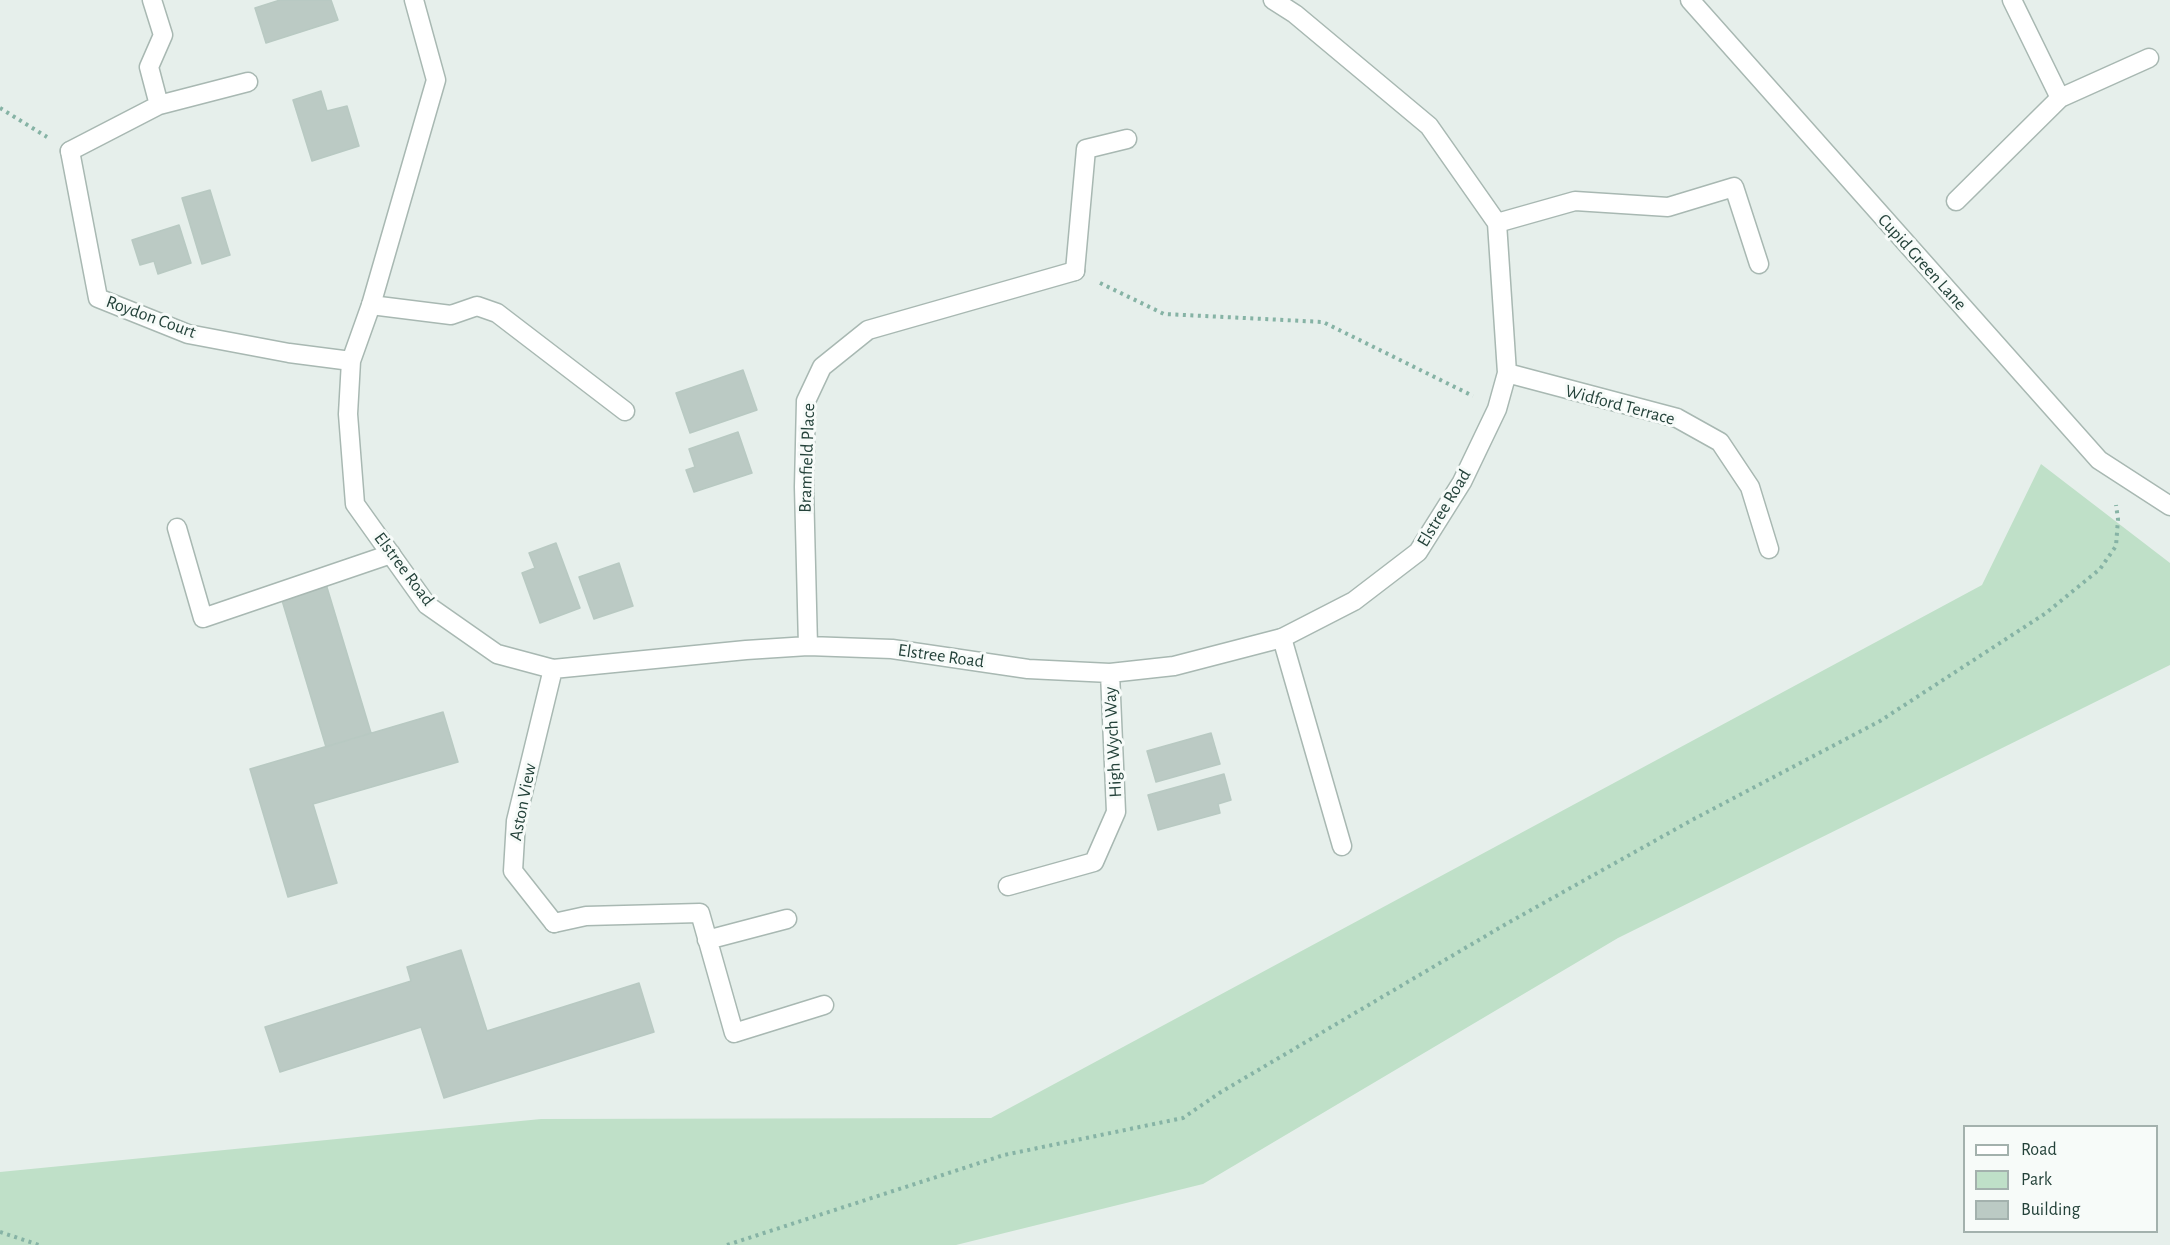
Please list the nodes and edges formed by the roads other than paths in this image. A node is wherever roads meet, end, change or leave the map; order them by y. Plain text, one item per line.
1 (153, 0) edge
2 (414, 0) edge
3 (1273, 0) edge
4 (1690, 0) edge
5 (2012, 0) edge
6 (1300, 7) edge
7 (2149, 58) dead end
8 (248, 82) dead end
9 (2060, 98) junction
10 (159, 105) junction
11 (1127, 139) dead end
12 (1956, 201) dead end
13 (1497, 223) junction
14 (1759, 264) dead end
15 (371, 305) junction
16 (351, 362) junction
17 (1507, 373) junction
18 (625, 411) dead end
19 (2170, 506) edge
20 (177, 528) dead end
21 (1769, 549) dead end
22 (391, 554) junction
23 (1282, 638) junction
24 (808, 646) junction
25 (553, 669) junction
26 (1110, 673) junction
27 (1342, 846) dead end
28 (1008, 886) dead end
29 (787, 919) dead end
30 (708, 940) junction
31 (824, 1005) dead end

1 - 10 street
2 - 15 street, Elstree Road
3 - 6 street
4 - 19 street, Cupid Green Lane
5 - 9 street
6 - 13 street
7 - 9 street
8 - 10 street
9 - 12 street
10 - 16 street, Roydon Court
11 - 24 street, Bramfield Place
13 - 14 street
13 - 17 street, Elstree Road
15 - 16 street, Elstree Road
15 - 18 street
16 - 22 street, Elstree Road
17 - 21 street, Widford Terrace
17 - 23 street, Elstree Road
20 - 22 street
22 - 25 street, Elstree Road
23 - 26 street, Elstree Road
23 - 27 street
24 - 25 street, Elstree Road
24 - 26 street, Elstree Road
25 - 30 street, Aston View
26 - 28 street, High Wych Way
29 - 30 street
30 - 31 street

